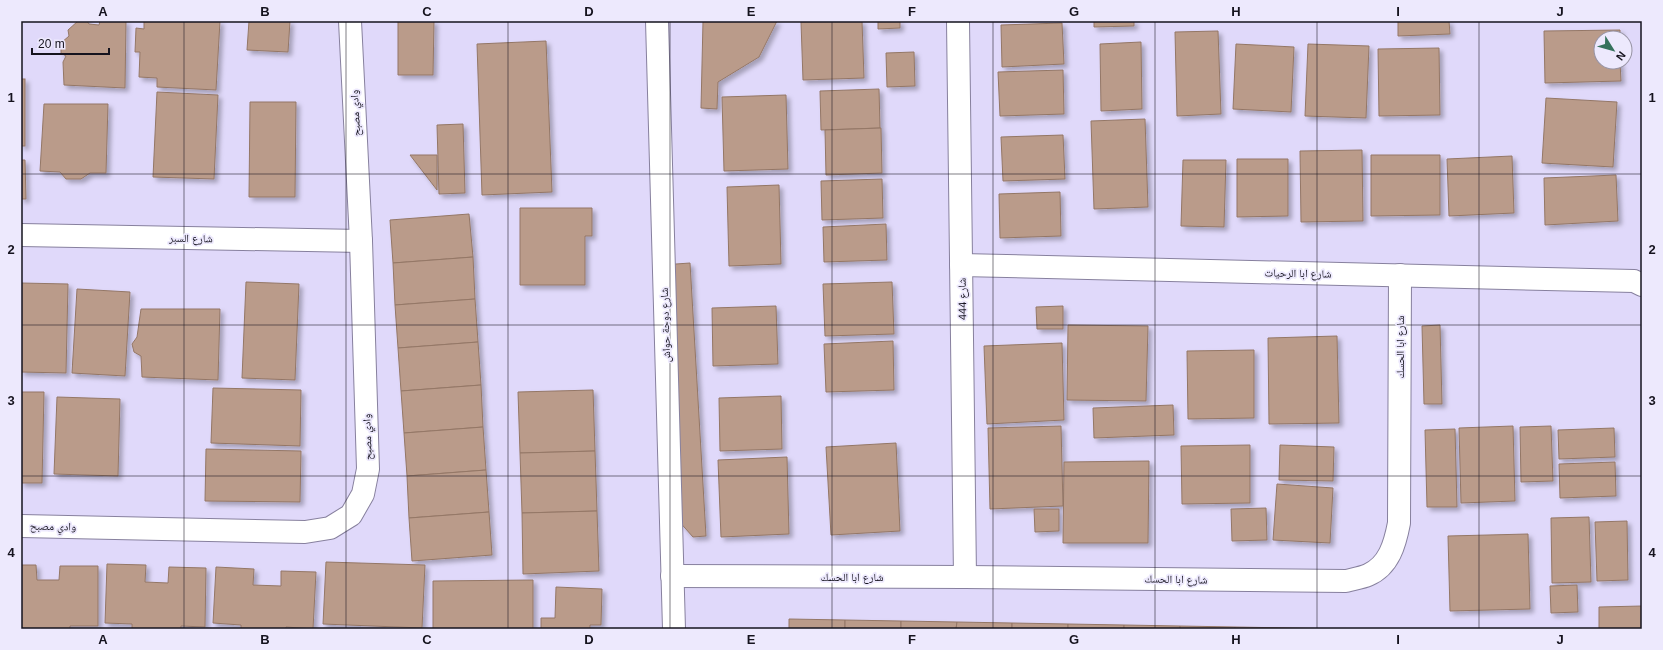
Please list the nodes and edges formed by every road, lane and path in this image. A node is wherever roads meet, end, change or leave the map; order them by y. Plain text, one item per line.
1 (350, 21) edge
2 (657, 21) edge
3 (958, 21) edge
4 (21, 235) edge
5 (361, 241) junction
6 (961, 265) junction
7 (1400, 275) junction
8 (1639, 281) edge
9 (21, 526) edge
10 (672, 576) junction
11 (965, 577) junction
12 (674, 629) edge

1 - 5 street, وادي مصبح
2 - 10 street, شارع دوحة حواش
3 - 6 street, شارع 444
4 - 5 street, شارع السبر
5 - 9 street, وادي مصبح
6 - 7 street, شارع ابا الرحيات
6 - 11 street, شارع 444
7 - 8 street, شارع ابا الرحيات
7 - 11 street, شارع ابا الحسك
10 - 11 street, شارع ابا الحسك
10 - 12 street, شارع دوحة حواش

